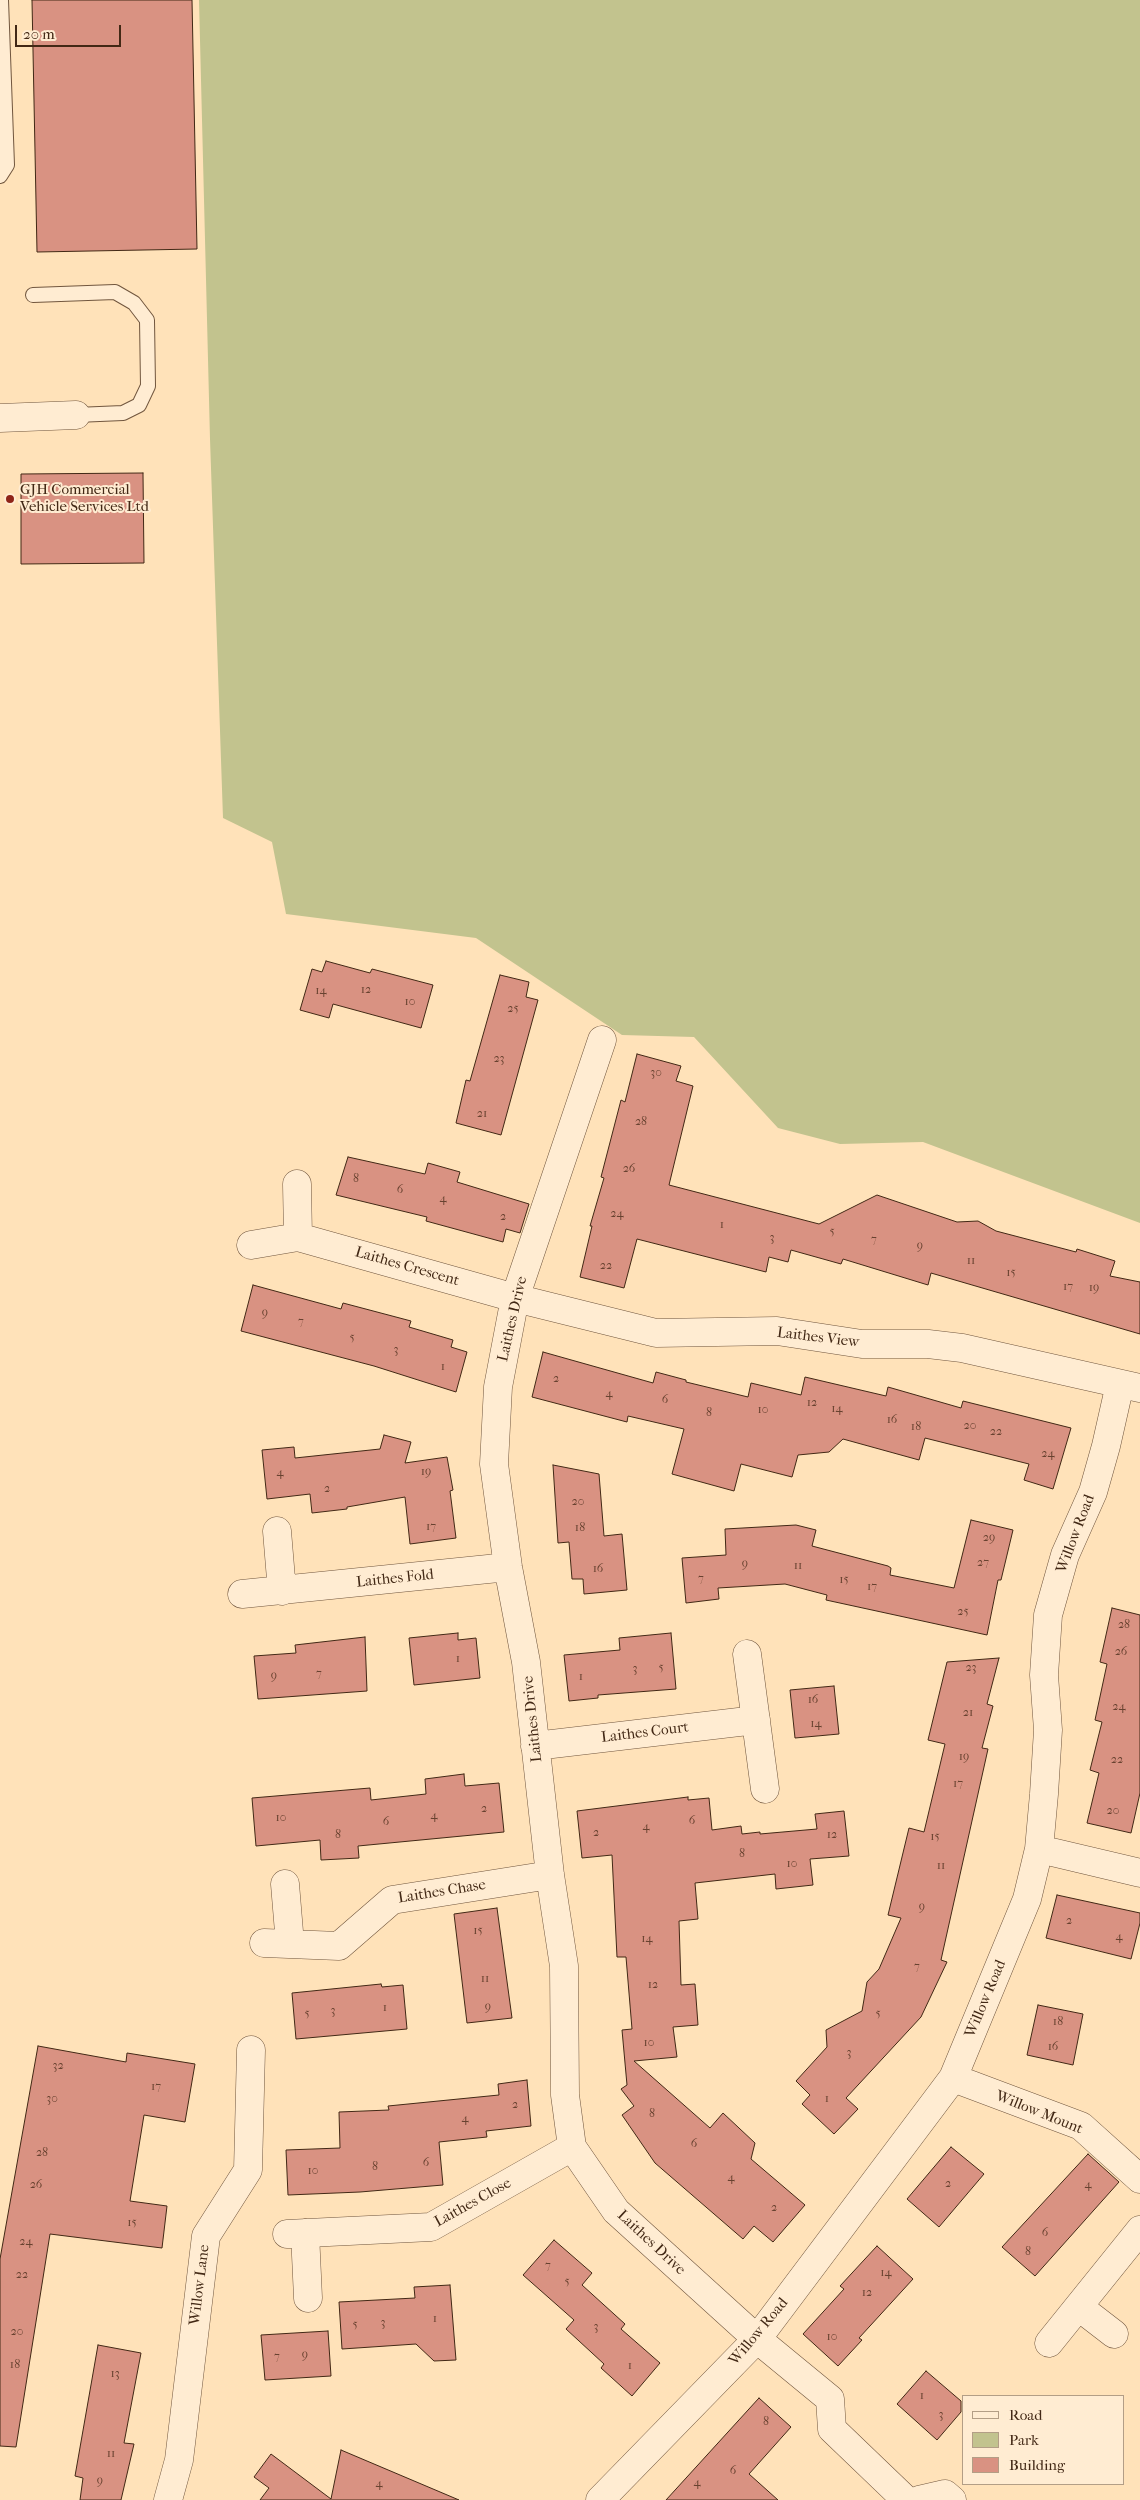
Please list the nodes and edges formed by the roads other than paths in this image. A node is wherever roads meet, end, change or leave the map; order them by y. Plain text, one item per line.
1 (1, 0) edge
2 (0, 176) edge
3 (33, 295) dead end
4 (76, 415) joint
5 (0, 418) edge
6 (602, 1040) dead end
7 (296, 1184) dead end
8 (298, 1237) junction
9 (251, 1245) dead end
10 (515, 1298) junction
11 (1130, 1386) edge
12 (277, 1531) dead end
13 (508, 1567) junction
14 (282, 1591) junction
15 (242, 1594) dead end
16 (747, 1654) dead end
17 (756, 1720) junction
18 (535, 1746) junction
19 (765, 1788) dead end
20 (1039, 1850) junction
21 (1140, 1873) edge
22 (550, 1875) junction
23 (285, 1884) dead end
24 (264, 1944) dead end
25 (290, 1944) junction
26 (251, 2050) dead end
27 (953, 2078) junction
28 (572, 2147) junction
29 (1140, 2179) edge
30 (1140, 2230) edge
31 (308, 2298) dead end
32 (1079, 2307) junction
33 (1114, 2334) dead end
34 (757, 2339) junction
35 (1049, 2343) dead end
36 (168, 2500) edge
37 (600, 2500) edge
38 (906, 2500) edge
39 (919, 2500) edge
40 (952, 2500) edge

1 - 2 lane
3 - 4 lane
4 - 5 street
6 - 10 street, Laithes Drive
7 - 8 street
8 - 9 street, Laithes Crescent
8 - 10 street, Laithes Crescent
10 - 11 street, Laithes View
10 - 13 street, Laithes Drive
11 - 20 street, Willow Road
12 - 14 street
13 - 14 street, Laithes Fold
13 - 18 street, Laithes Drive
14 - 15 street, Laithes Fold
16 - 17 street
17 - 18 street, Laithes Court
17 - 19 street
18 - 22 street, Laithes Drive
20 - 21 street
20 - 27 street, Willow Road
22 - 25 street, Laithes Chase
22 - 28 street, Laithes Drive
23 - 25 street
24 - 25 street, Laithes Chase
26 - 36 street, Willow Lane
27 - 29 street, Willow Mount
27 - 34 street, Willow Road
28 - 31 street, Laithes Close
28 - 34 street, Laithes Drive
30 - 32 street
32 - 33 street
32 - 35 street
34 - 37 street, Willow Road
34 - 38 street, Laithes Drive
39 - 40 street

